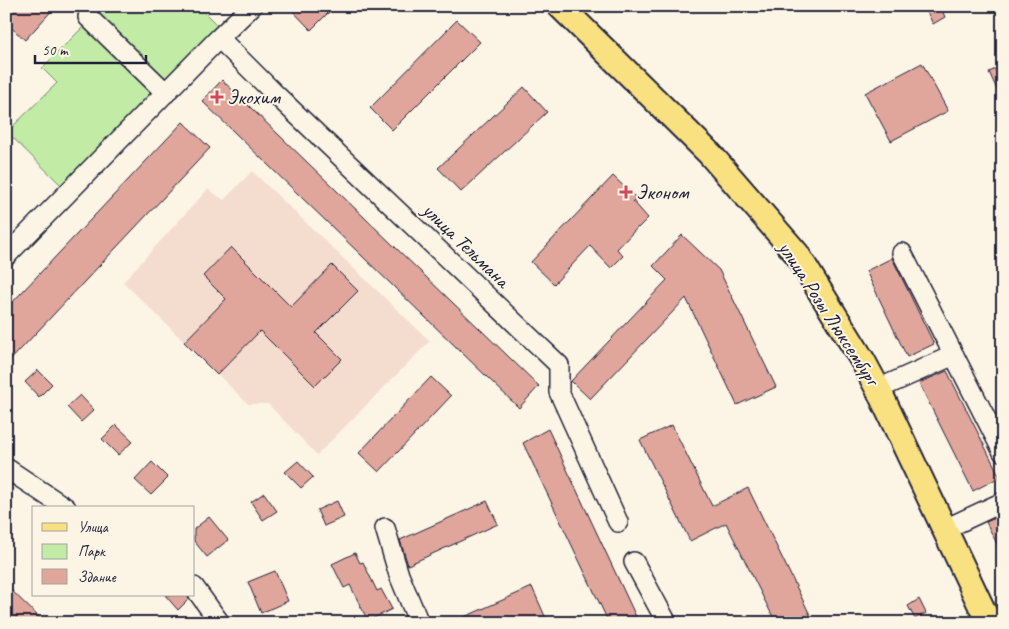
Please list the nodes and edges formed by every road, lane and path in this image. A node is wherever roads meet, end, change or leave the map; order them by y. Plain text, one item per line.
1 (252, 6) edge
2 (560, 6) edge
3 (88, 17) dead end
4 (219, 38) junction
5 (166, 93) junction
6 (902, 253) dead end
7 (6, 256) edge
8 (954, 354) junction
9 (878, 389) junction
10 (1003, 452) edge
11 (6, 468) edge
12 (1003, 502) edge
13 (63, 506) edge
14 (618, 522) dead end
15 (385, 528) dead end
16 (945, 529) junction
17 (634, 562) dead end
18 (195, 588) edge
19 (220, 623) edge
20 (419, 623) edge
21 (667, 623) edge
22 (989, 623) edge

1 - 4 street
2 - 9 main road, улица Розы Люксембург
3 - 5 street
4 - 5 street
4 - 14 street, улица Тельмана
5 - 7 street
6 - 8 street
8 - 9 street
8 - 10 street
9 - 16 main road, улица Розы Люксембург
11 - 13 street
12 - 16 street
15 - 20 street
16 - 22 main road, улица Розы Люксембург
17 - 21 street
18 - 19 street

